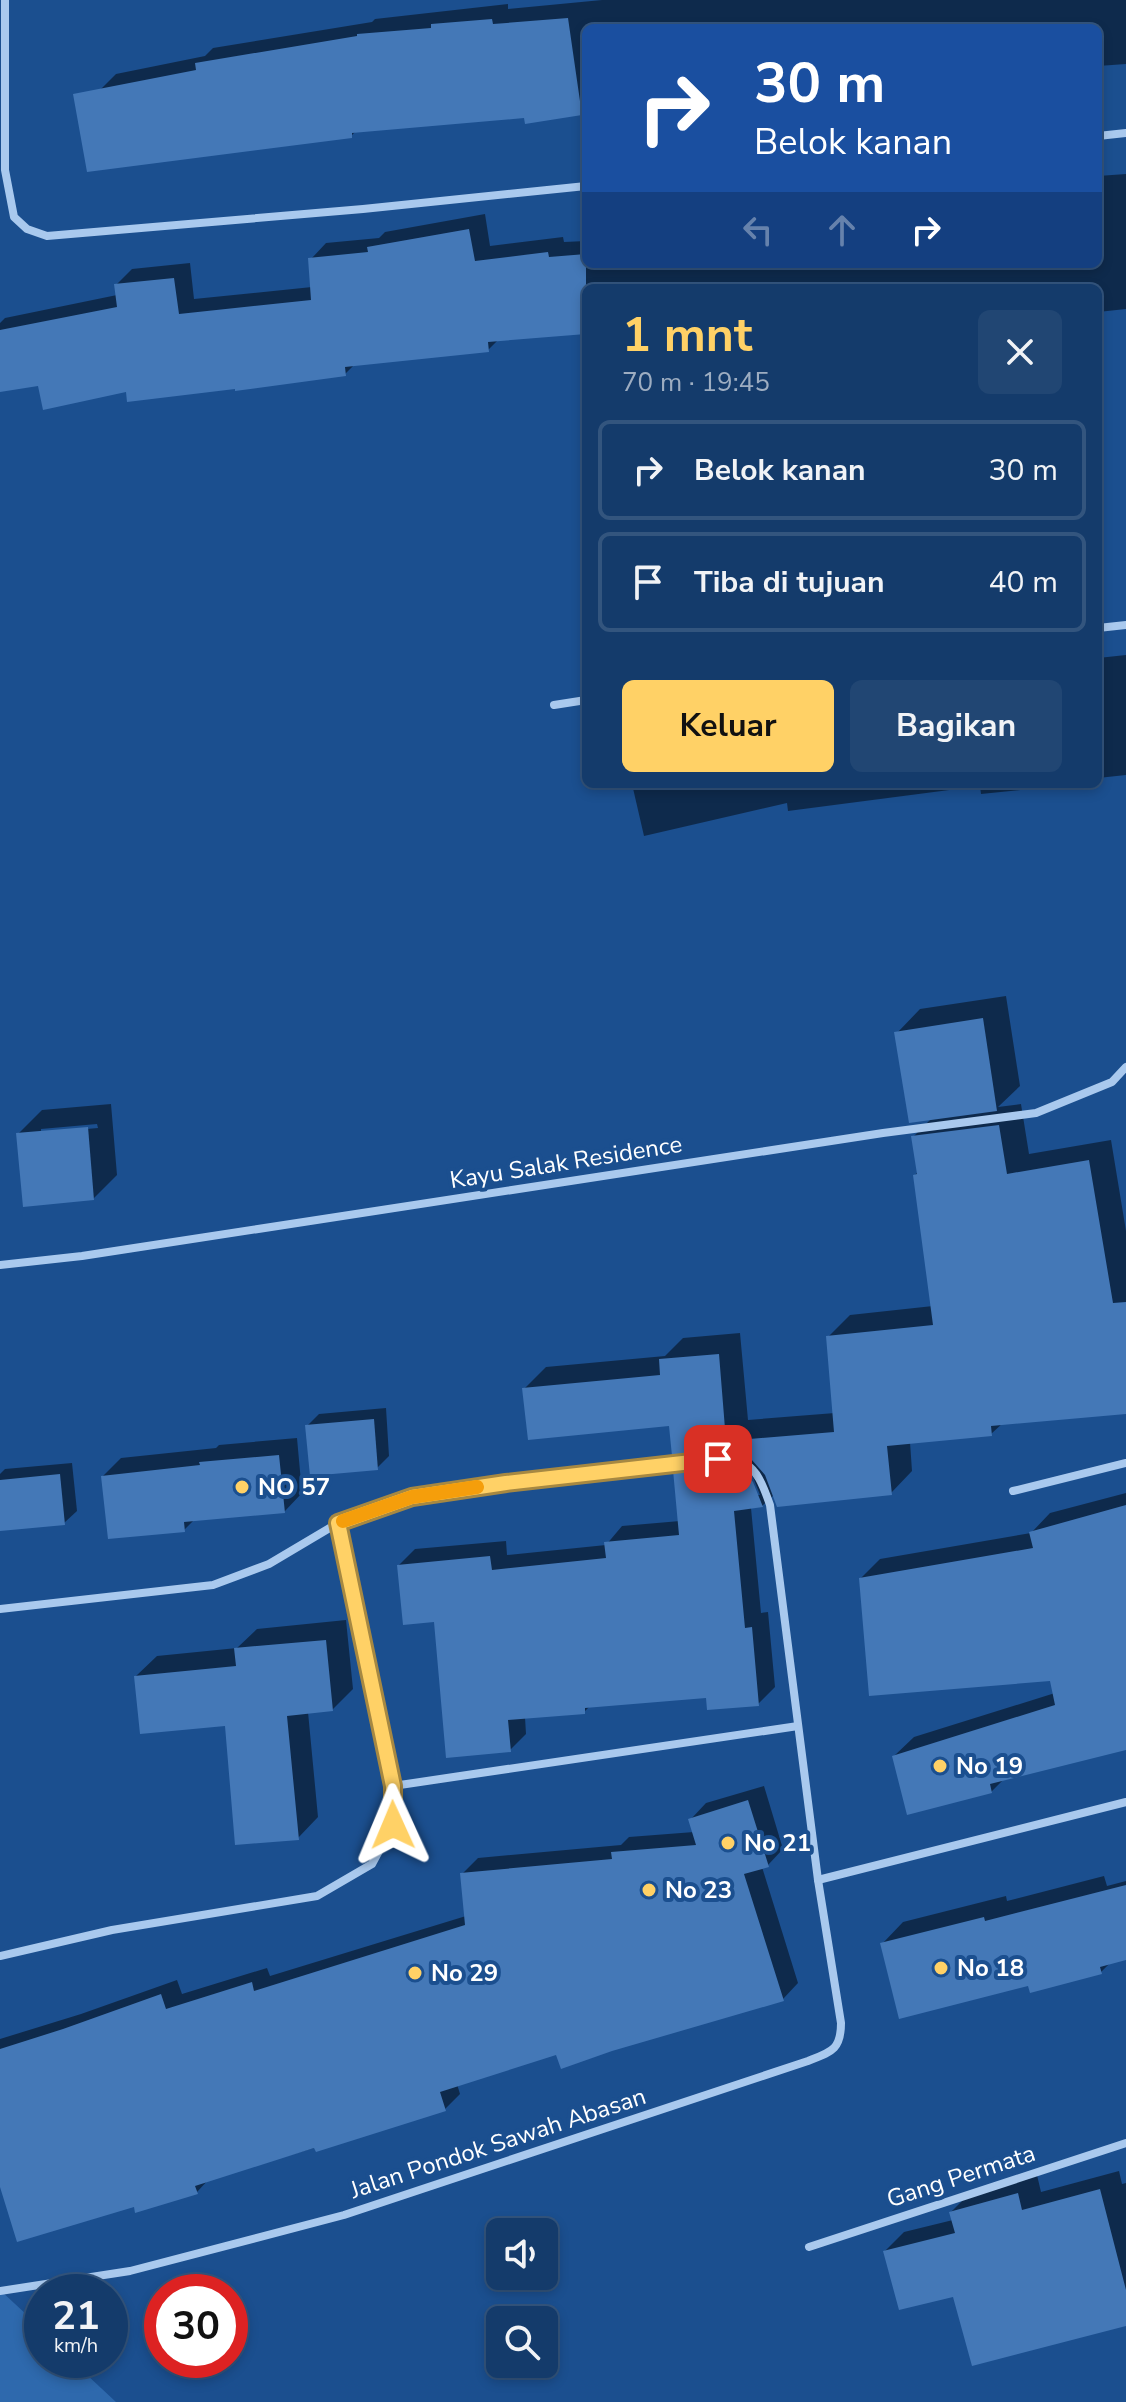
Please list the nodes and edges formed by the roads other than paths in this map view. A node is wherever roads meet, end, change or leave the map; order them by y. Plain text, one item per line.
1 (5, 0) edge
2 (1126, 133) edge
3 (1102, 136) edge
4 (2, 170) edge
5 (582, 186) edge
6 (1126, 625) edge
7 (1102, 628) edge
8 (582, 701) edge
9 (554, 705) dead end
10 (1126, 1067) edge
11 (0, 1265) edge
12 (1126, 1463) edge
13 (1013, 1491) dead end
14 (338, 1523) junction
15 (0, 1609) edge
16 (798, 1726) junction
17 (393, 1786) junction
18 (1126, 1802) edge
19 (818, 1880) junction
20 (0, 1956) edge
21 (1126, 2143) edge
22 (809, 2247) dead end
23 (0, 2291) edge

1 - 4 street
2 - 3 street
4 - 5 street
6 - 7 street
8 - 9 street
10 - 11 street, Kayu Salak Residence
12 - 13 street
14 - 15 street, Jalan Pondok Sawah Abasan
14 - 16 street, Jalan Pondok Sawah Abasan
14 - 17 street
16 - 17 street
16 - 19 street, Jalan Pondok Sawah Abasan
17 - 20 street
18 - 19 street
19 - 23 street, Jalan Pondok Sawah Abasan
21 - 22 street, Gang Permata

